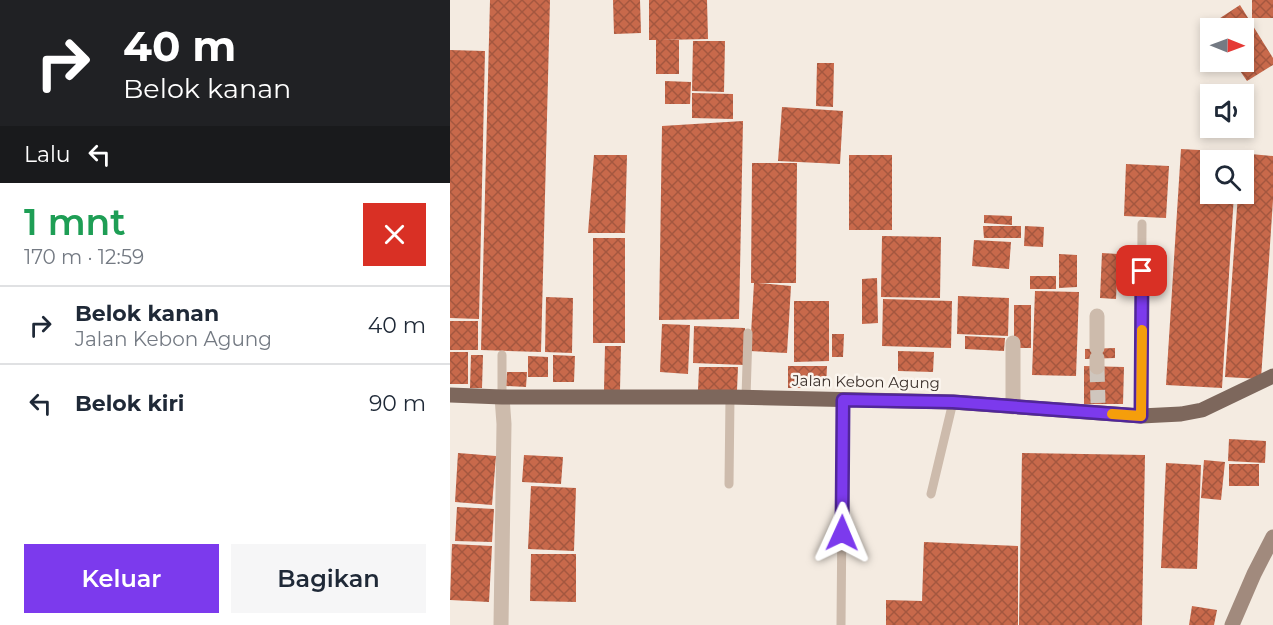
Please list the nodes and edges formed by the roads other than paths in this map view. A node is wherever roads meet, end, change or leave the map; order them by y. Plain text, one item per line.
1 (1142, 224) dead end
2 (1097, 316) dead end
3 (748, 333) dead end
4 (1013, 343) dead end
5 (502, 355) dead end
6 (1097, 358) tunnel mouth
7 (1273, 376) edge
8 (450, 395) edge
9 (502, 397) junction
10 (730, 397) junction
11 (746, 397) junction
12 (843, 400) junction
13 (953, 402) junction
14 (1013, 407) junction
15 (1141, 416) junction
16 (729, 484) dead end
17 (931, 494) dead end
18 (1273, 537) edge
19 (501, 625) edge
20 (841, 625) edge
21 (1232, 625) edge

1 - 15 lane
2 - 6 street
3 - 11 lane
4 - 14 street
5 - 9 lane
7 - 15 main road, Jalan Kebon Agung
8 - 9 main road, Jalan Kebon Agung
9 - 10 main road, Jalan Kebon Agung
9 - 19 street
10 - 11 main road, Jalan Kebon Agung
10 - 16 lane
11 - 12 main road, Jalan Kebon Agung
12 - 13 main road, Jalan Kebon Agung
12 - 20 lane
13 - 14 main road, Jalan Kebon Agung
13 - 17 lane
14 - 15 main road, Jalan Kebon Agung
18 - 21 main road

